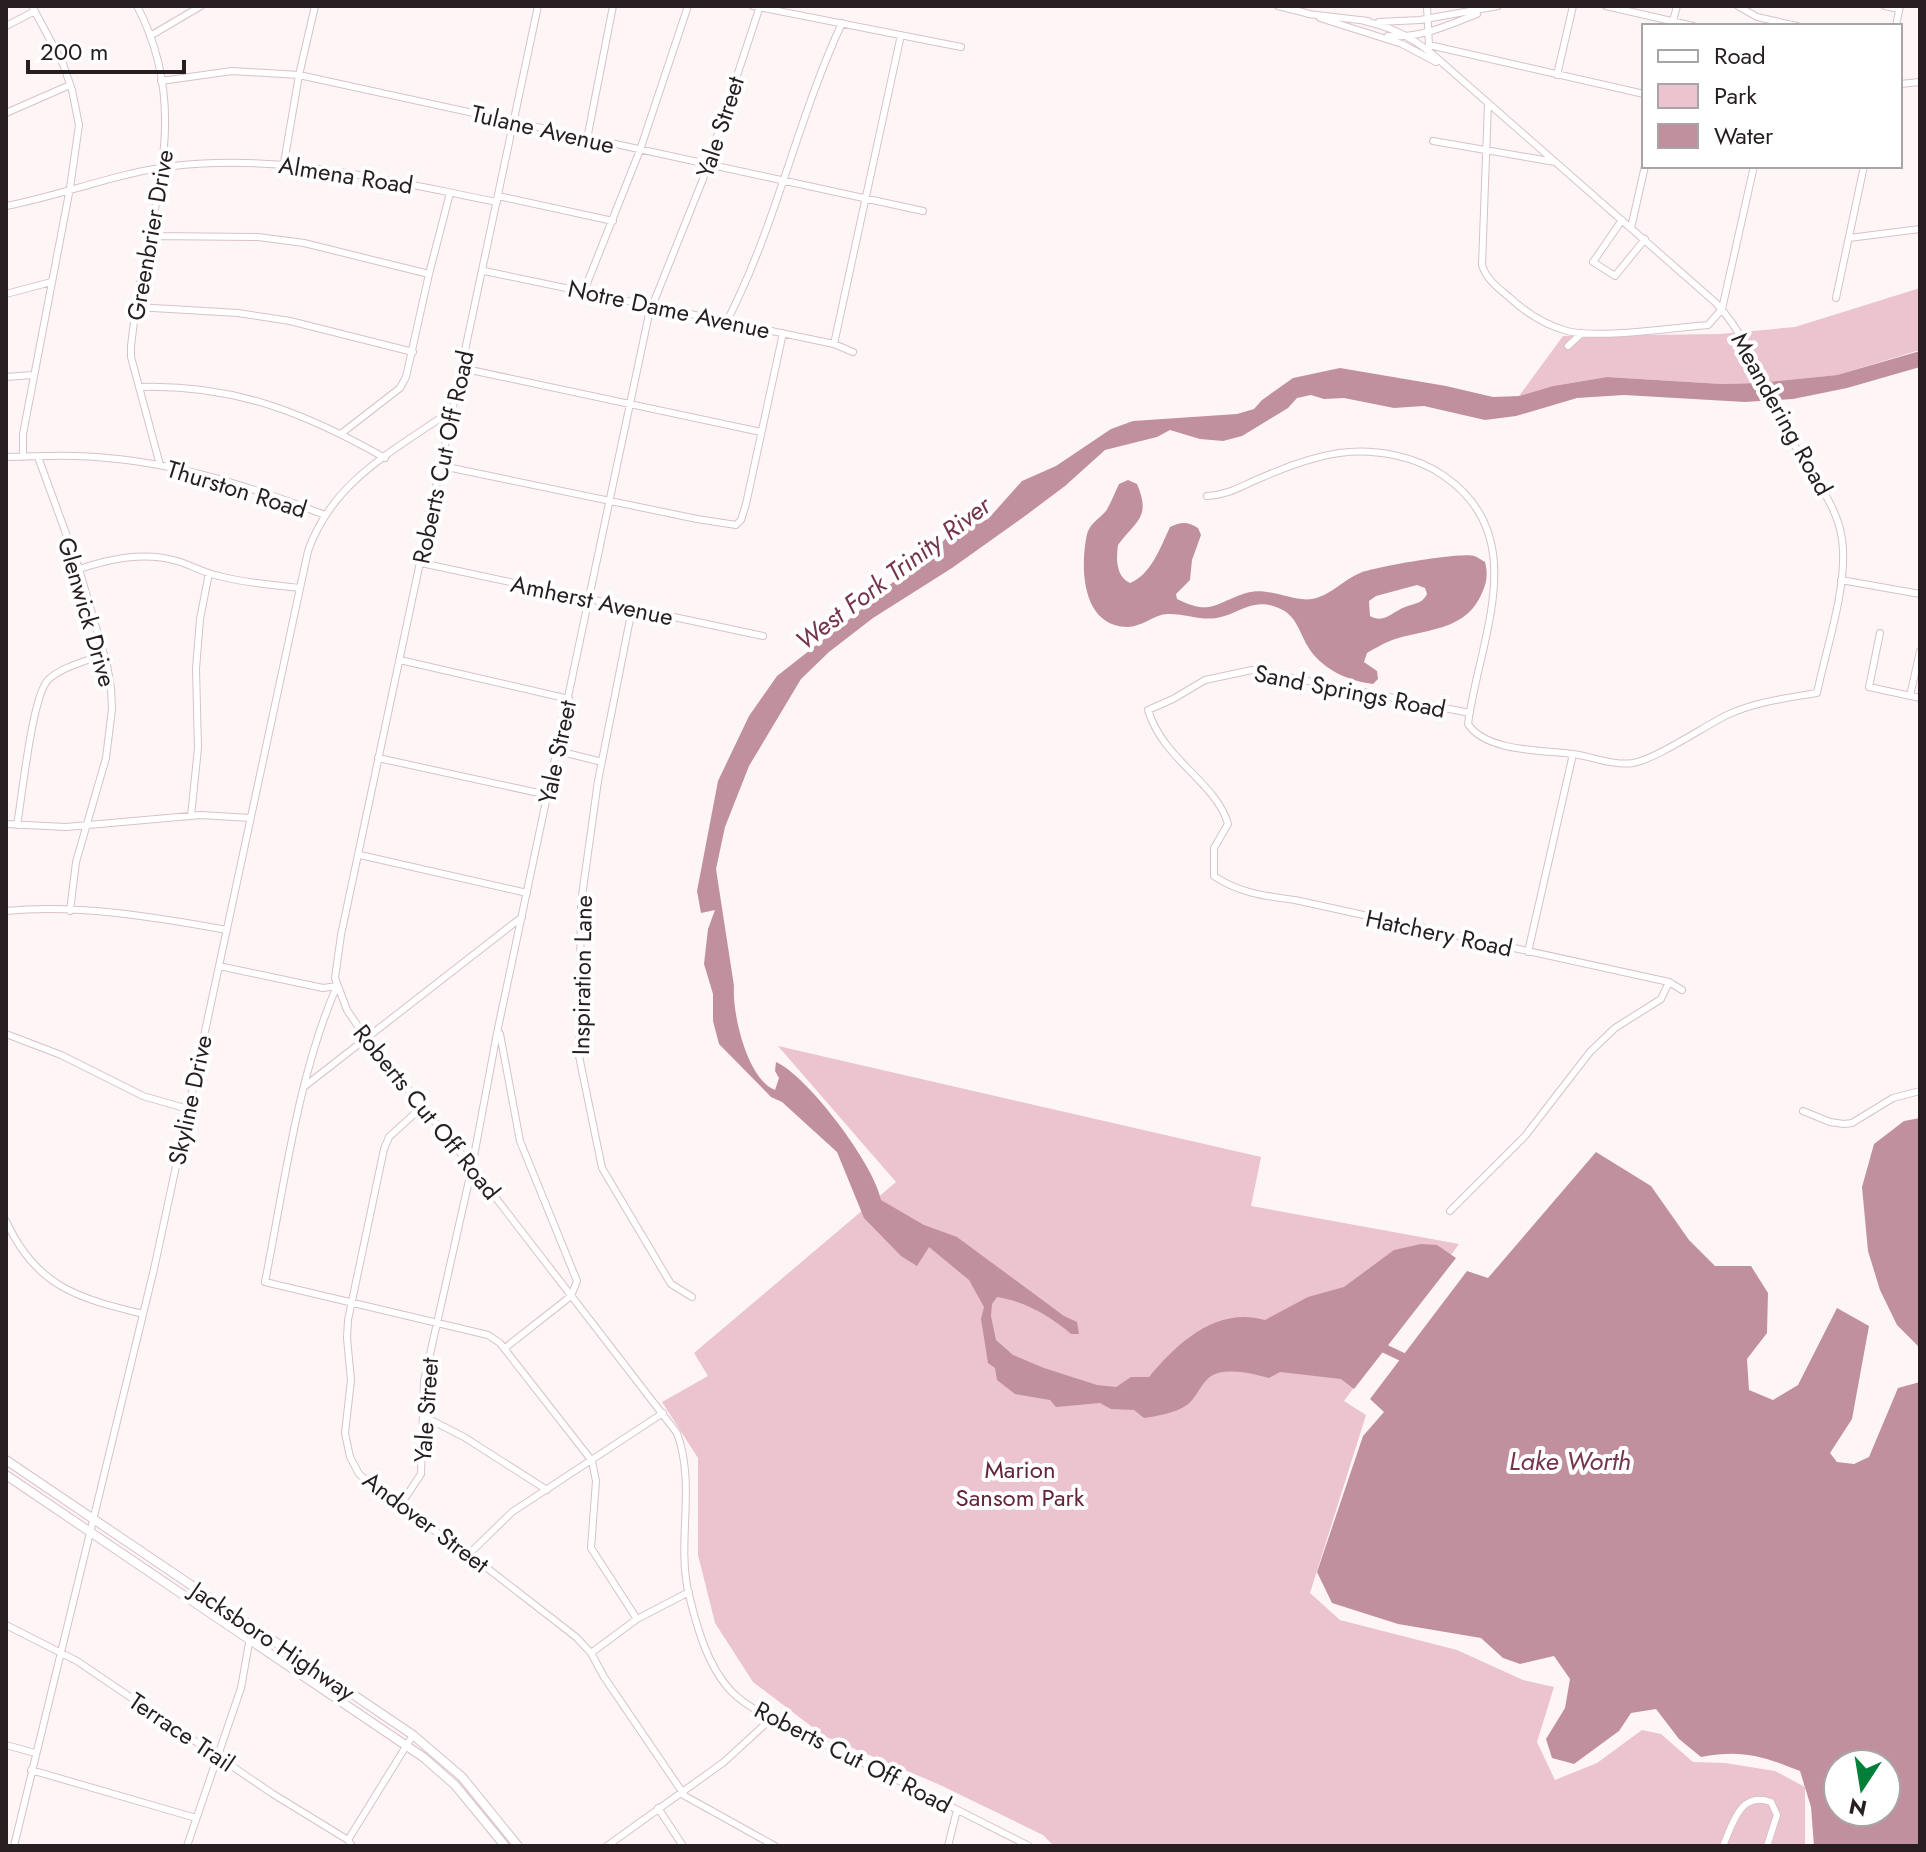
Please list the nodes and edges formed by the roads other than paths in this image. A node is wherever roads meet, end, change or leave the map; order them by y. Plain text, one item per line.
1 (137, 6) edge
2 (201, 6) edge
3 (315, 6) edge
4 (538, 6) edge
5 (613, 6) edge
6 (688, 6) edge
7 (758, 6) edge
8 (1278, 6) edge
9 (1427, 6) edge
10 (1497, 6) edge
11 (1573, 6) edge
12 (1606, 6) edge
13 (1677, 6) edge
14 (1738, 6) edge
15 (1885, 6) edge
16 (33, 8) edge
17 (1900, 8) edge
18 (1308, 14) junction
19 (1427, 19) junction
20 (1364, 21) junction
21 (842, 23) junction
22 (1676, 23) edge
23 (1788, 24) edge
24 (6, 26) edge
25 (1428, 33) junction
26 (901, 35) junction
27 (1378, 35) junction
28 (150, 36) junction
29 (1410, 37) junction
30 (961, 47) dead end
31 (1430, 49) junction
32 (1445, 67) junction
33 (299, 75) junction
34 (1557, 75) junction
35 (161, 81) junction
36 (70, 85) junction
37 (1642, 94) edge
38 (1488, 103) junction
39 (6, 113) edge
40 (513, 122) junction
41 (587, 139) junction
42 (1433, 141) dead end
43 (640, 150) junction
44 (1486, 150) junction
45 (1555, 162) junction
46 (284, 163) junction
47 (707, 165) junction
48 (163, 168) junction
49 (1645, 168) edge
50 (1754, 168) edge
51 (1864, 168) edge
52 (783, 181) junction
53 (70, 188) junction
54 (450, 193) junction
55 (865, 198) junction
56 (498, 199) junction
57 (6, 206) edge
58 (923, 211) dead end
59 (1622, 220) junction
60 (613, 221) junction
61 (1631, 228) junction
62 (1920, 229) edge
63 (150, 236) junction
64 (1849, 238) junction
65 (1645, 239) junction
66 (484, 271) junction
67 (429, 274) junction
68 (51, 282) junction
69 (584, 291) junction
70 (6, 294) edge
71 (1836, 298) dead end
72 (652, 306) junction
73 (136, 307) junction
74 (1722, 309) junction
75 (727, 321) junction
76 (783, 333) junction
77 (1582, 333) junction
78 (834, 344) junction
79 (1568, 346) dead end
80 (413, 352) junction
81 (853, 352) dead end
82 (461, 368) junction
83 (33, 375) junction
84 (6, 377) edge
85 (140, 387) junction
86 (631, 404) junction
87 (452, 410) junction
88 (761, 432) junction
89 (342, 433) junction
90 (6, 457) edge
91 (23, 457) junction
92 (38, 457) junction
93 (385, 458) junction
94 (160, 465) junction
95 (442, 466) junction
96 (1207, 496) dead end
97 (610, 501) junction
98 (325, 515) junction
99 (421, 563) junction
100 (79, 569) junction
101 (209, 573) junction
102 (1841, 580) junction
103 (300, 588) junction
104 (1920, 594) edge
105 (590, 600) junction
106 (632, 609) junction
107 (1880, 633) dead end
108 (763, 636) dead end
109 (1920, 651) edge
110 (104, 654) junction
111 (400, 660) junction
112 (1817, 693) joint
113 (1910, 696) junction
114 (1920, 698) edge
115 (569, 699) junction
116 (1470, 713) junction
117 (558, 751) junction
118 (1573, 754) junction
119 (378, 758) junction
120 (602, 762) junction
121 (548, 795) junction
122 (191, 816) junction
123 (250, 818) junction
124 (6, 824) edge
125 (17, 825) junction
126 (87, 825) junction
127 (360, 855) junction
128 (1214, 876) joint
129 (527, 893) junction
130 (6, 911) edge
131 (70, 911) junction
132 (522, 917) junction
133 (227, 930) junction
134 (1528, 952) junction
135 (219, 966) junction
136 (1669, 982) junction
137 (337, 986) junction
138 (1682, 990) dead end
139 (498, 1028) junction
140 (6, 1034) edge
141 (366, 1038) junction
142 (305, 1086) junction
143 (1920, 1091) edge
144 (423, 1106) junction
145 (188, 1109) junction
146 (1803, 1111) dead end
147 (472, 1167) junction
148 (1450, 1211) dead end
149 (6, 1221) edge
150 (571, 1296) junction
151 (692, 1297) dead end
152 (351, 1304) junction
153 (143, 1314) junction
154 (436, 1323) junction
155 (506, 1350) junction
156 (663, 1413) junction
157 (423, 1416) junction
158 (6, 1460) edge
159 (592, 1461) junction
160 (6, 1475) edge
161 (547, 1490) junction
162 (399, 1507) junction
163 (94, 1519) junction
164 (91, 1531) junction
165 (469, 1554) junction
166 (689, 1592) junction
167 (637, 1619) junction
168 (6, 1625) edge
169 (252, 1626) junction
170 (250, 1639) junction
171 (59, 1652) junction
172 (591, 1653) junction
173 (322, 1674) junction
174 (316, 1683) junction
175 (773, 1717) junction
176 (413, 1735) junction
177 (6, 1745) edge
178 (403, 1749) junction
179 (35, 1753) junction
180 (217, 1756) junction
181 (31, 1770) junction
182 (682, 1792) junction
183 (658, 1808) junction
184 (957, 1810) junction
185 (196, 1818) junction
186 (350, 1843) edge
187 (14, 1846) edge
188 (187, 1846) edge
189 (505, 1846) edge
190 (518, 1846) edge
191 (607, 1846) edge
192 (683, 1846) edge
193 (775, 1846) edge
194 (948, 1846) edge
195 (1029, 1846) edge
196 (1723, 1846) edge
197 (1767, 1846) edge

1 - 28 street, Greenbrier Drive
2 - 28 street
3 - 33 street
4 - 40 street, Roberts Cut Off Road
5 - 41 street
6 - 43 street
7 - 21 street
7 - 47 street, Yale Street
8 - 18 street, Meandering Road
9 - 19 street
10 - 19 street
10 - 25 street
11 - 34 street
12 - 22 street
13 - 22 street
14 - 23 street
15 - 17 street
16 - 24 street
16 - 36 street
18 - 20 street
18 - 27 street, Meandering Road
19 - 20 street
19 - 25 street
20 - 29 street, Meandering Road
21 - 26 street
21 - 52 street
25 - 29 street
25 - 31 street
26 - 30 street
26 - 55 street
27 - 29 street
27 - 32 street, Meandering Road
28 - 35 street, Greenbrier Drive
29 - 31 street, Meandering Road
31 - 32 street, Meandering Road
31 - 34 street
32 - 38 street, Meandering Road
33 - 35 street, Tulane Avenue
33 - 40 street, Tulane Avenue
33 - 46 street
34 - 37 street
35 - 48 street, Greenbrier Drive
36 - 39 street
36 - 53 street
38 - 44 street
38 - 45 street, Meandering Road
40 - 41 street, Tulane Avenue
40 - 56 street, Roberts Cut Off Road
41 - 43 street, Tulane Avenue
42 - 44 street
43 - 47 street, Tulane Avenue
43 - 60 street
44 - 45 street
44 - 77 street
45 - 59 street, Meandering Road
46 - 48 street, Almena Road
46 - 54 street, Almena Road
47 - 52 street, Tulane Avenue
47 - 72 street, Yale Street
48 - 53 street, Almena Road
48 - 63 street, Greenbrier Drive
49 - 61 street
50 - 74 street
51 - 64 street
52 - 55 street, Tulane Avenue
52 - 75 street
53 - 57 street, Almena Road
53 - 68 street
54 - 56 street, Almena Road
54 - 67 street
55 - 58 street, Tulane Avenue
55 - 78 street
56 - 60 street, Almena Road
56 - 66 street, Roberts Cut Off Road
59 - 61 street, Meandering Road
59 - 65 street
60 - 69 street
61 - 65 street, Meandering Road
62 - 64 street
63 - 67 street
63 - 73 street, Greenbrier Drive
64 - 71 street
65 - 74 street, Meandering Road
66 - 69 street, Notre Dame Avenue
66 - 82 street, Roberts Cut Off Road
67 - 80 street
68 - 70 street
68 - 83 street
69 - 72 street, Notre Dame Avenue
72 - 75 street, Notre Dame Avenue
72 - 86 street, Yale Street
73 - 80 street
73 - 85 street, Greenbrier Drive
74 - 77 street
74 - 102 street, Meandering Road
75 - 76 street, Notre Dame Avenue
76 - 78 street, Notre Dame Avenue
76 - 88 street
77 - 79 street
78 - 81 street, Notre Dame Avenue
80 - 89 street
82 - 86 street
82 - 87 street, Roberts Cut Off Road
83 - 84 street
83 - 91 street
85 - 89 street
85 - 94 street, Greenbrier Drive
86 - 88 street
86 - 97 street, Yale Street
87 - 93 street, Skyline Drive
87 - 95 street, Roberts Cut Off Road
88 - 97 street
89 - 93 street
90 - 91 street, Thurston Road
91 - 92 street, Thurston Road
92 - 94 street, Thurston Road
92 - 100 street, Glenwick Drive
93 - 98 street, Skyline Drive
94 - 98 street, Thurston Road
95 - 97 street
95 - 99 street, Roberts Cut Off Road
96 - 116 street, Sand Springs Road
97 - 105 street, Yale Street
98 - 103 street, Skyline Drive
99 - 105 street, Amherst Avenue
99 - 111 street, Roberts Cut Off Road
100 - 101 street
100 - 110 street, Glenwick Drive
101 - 103 street
101 - 122 street
102 - 104 street
102 - 112 street, Meandering Road
103 - 123 street, Skyline Drive
105 - 106 street, Amherst Avenue
105 - 115 street, Yale Street
106 - 108 street, Amherst Avenue
106 - 120 street, Inspiration Lane
107 - 113 street
109 - 113 street
110 - 125 street
110 - 126 street, Glenwick Drive
111 - 115 street
111 - 119 street, Roberts Cut Off Road
112 - 118 street, Sand Springs Road
113 - 114 street
115 - 117 street, Yale Street
116 - 118 street, Sand Springs Road
116 - 128 street, Sand Springs Road
117 - 120 street
117 - 121 street, Yale Street
118 - 134 street
119 - 121 street
119 - 127 street, Roberts Cut Off Road
120 - 151 street, Inspiration Lane
121 - 129 street, Yale Street
122 - 123 street
122 - 126 street
123 - 133 street, Skyline Drive
124 - 125 street
125 - 126 street
126 - 131 street, Glenwick Drive
127 - 129 street
127 - 137 street, Roberts Cut Off Road
128 - 134 street, Hatchery Road
129 - 132 street, Yale Street
130 - 131 street
131 - 133 street
132 - 139 street, Yale Street
132 - 141 street
133 - 135 street, Skyline Drive
134 - 136 street, Hatchery Road
135 - 137 street
135 - 145 street, Skyline Drive
136 - 138 street, Hatchery Road
136 - 148 street
137 - 141 street, Roberts Cut Off Road
137 - 142 street
139 - 147 street, Yale Street
139 - 150 street
140 - 145 street
141 - 142 street
141 - 144 street, Roberts Cut Off Road
142 - 152 street
143 - 146 street
144 - 147 street, Roberts Cut Off Road
144 - 152 street, Andover Street
145 - 153 street, Skyline Drive
147 - 150 street, Roberts Cut Off Road
147 - 154 street, Yale Street
149 - 153 street
150 - 155 street
150 - 156 street, Roberts Cut Off Road
152 - 154 street
152 - 162 street, Andover Street
153 - 163 street, Skyline Drive
154 - 155 street
154 - 157 street, Yale Street
155 - 159 street
156 - 159 street
156 - 166 street, Roberts Cut Off Road
157 - 161 street
157 - 162 street, Yale Street
158 - 163 main road, Jacksboro Highway
159 - 161 street
159 - 167 street
160 - 164 main road, Jacksboro Highway
161 - 165 street
162 - 165 street, Andover Street
163 - 164 street, Skyline Drive
163 - 169 main road, Jacksboro Highway
164 - 170 main road, Jacksboro Highway
164 - 171 street, Skyline Drive
165 - 172 street, Andover Street
166 - 167 street
166 - 175 street, Roberts Cut Off Road
167 - 172 street
168 - 171 street, Terrace Trail
169 - 170 street
169 - 173 main road, Jacksboro Highway
170 - 174 main road, Jacksboro Highway
170 - 180 street
171 - 179 street, Skyline Drive
171 - 180 street, Terrace Trail
172 - 182 street, Andover Street
173 - 174 main road
173 - 176 main road, Jacksboro Highway
174 - 178 main road, Jacksboro Highway
175 - 182 street
175 - 184 street, Roberts Cut Off Road
176 - 178 street
176 - 190 main road, Jacksboro Highway
177 - 179 street
178 - 186 street
178 - 189 main road, Jacksboro Highway
179 - 181 street, Skyline Drive
180 - 185 street
180 - 186 street, Terrace Trail
181 - 185 street
181 - 187 street, Skyline Drive
182 - 183 street
182 - 193 street
183 - 191 street
183 - 192 street
184 - 194 street
184 - 195 street, Roberts Cut Off Road
185 - 188 street
196 - 197 street

